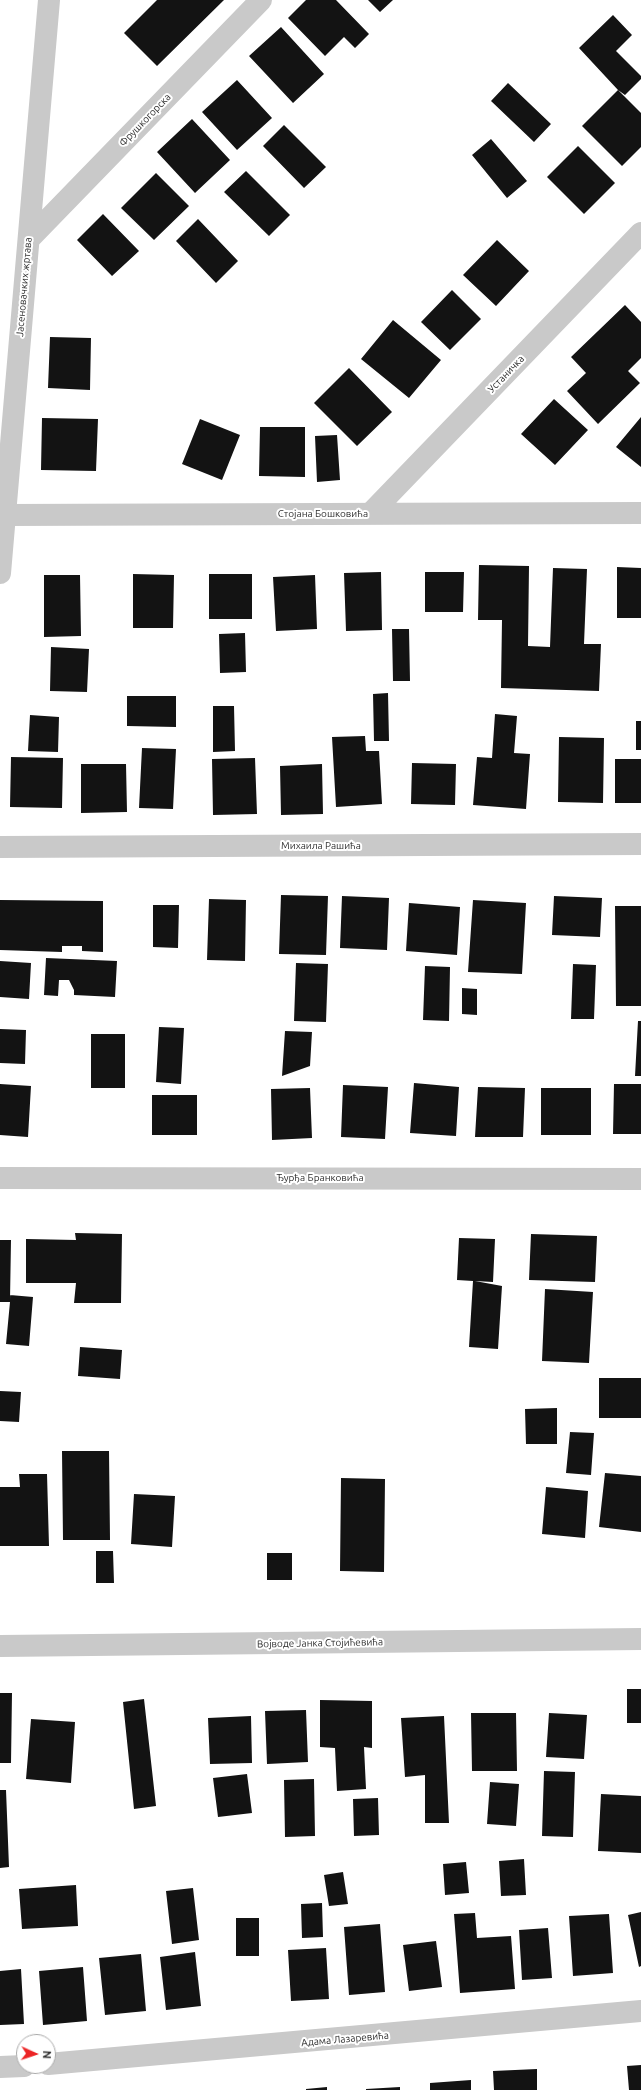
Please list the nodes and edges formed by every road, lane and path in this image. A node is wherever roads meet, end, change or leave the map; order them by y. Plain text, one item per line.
1 (49, 0) edge
2 (261, 0) edge
3 (641, 233) edge
4 (28, 239) junction
5 (641, 513) edge
6 (370, 514) junction
7 (5, 515) junction
8 (0, 573) edge
9 (641, 844) edge
10 (0, 847) edge
11 (0, 1178) edge
12 (641, 1179) edge
13 (641, 1639) edge
14 (0, 1646) edge
15 (641, 2011) edge
16 (56, 2063) edge
17 (16, 2067) edge
18 (0, 2068) edge

1 - 4 street, Јасеновачких жртава
2 - 4 street, Фрушкогорска
3 - 6 street, Устаничка
4 - 7 street, Јасеновачких жртава
5 - 6 street, Стојана Бошковића
6 - 7 street, Стојана Бошковића
7 - 8 street, Јасеновачких жртава
9 - 10 street, Михаила Рашића
11 - 12 street, Ђурђа Бранковића
13 - 14 street, Војводе Јанка Стојићевића
15 - 16 street, Адама Лазаревића
17 - 18 street

